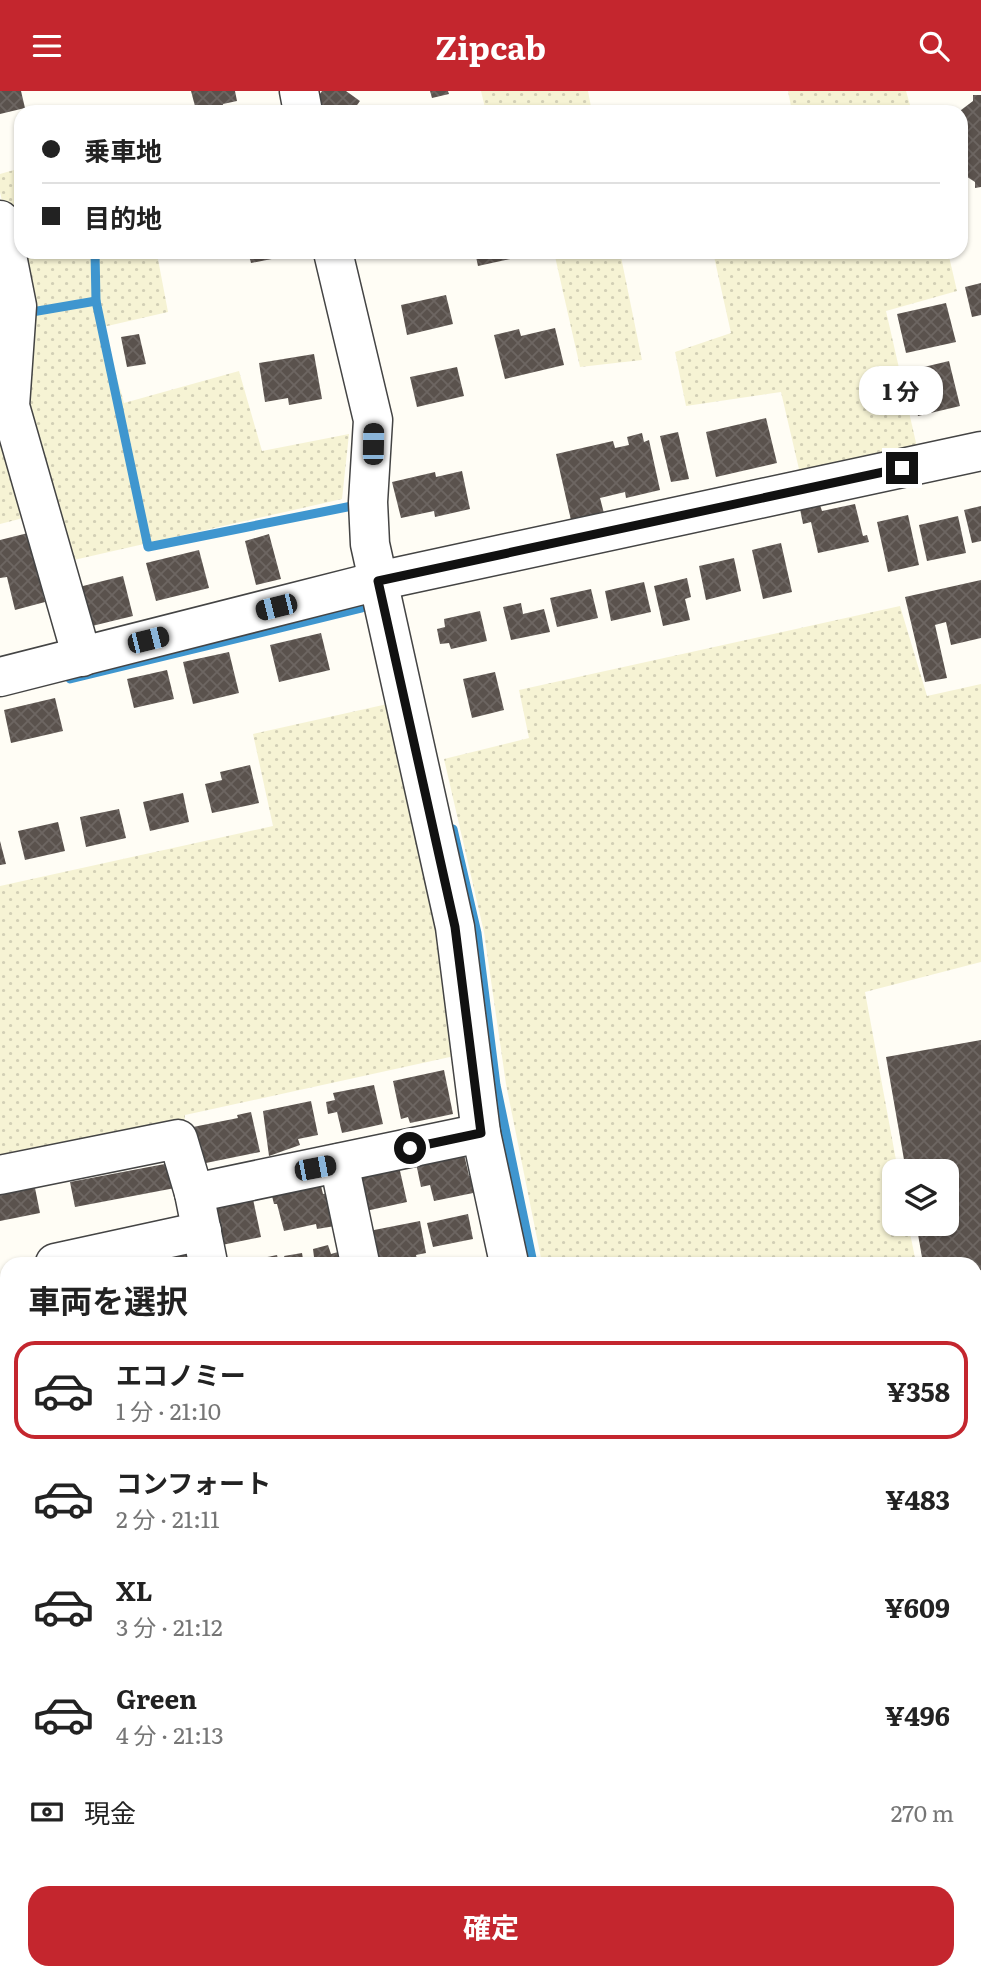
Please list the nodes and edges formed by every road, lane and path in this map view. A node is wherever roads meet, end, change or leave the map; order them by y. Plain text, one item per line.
1 (0, 220) edge
2 (335, 259) edge
3 (981, 451) edge
4 (391, 579) junction
5 (82, 657) junction
6 (0, 677) edge
7 (481, 1133) junction
8 (339, 1163) junction
9 (0, 1175) edge
10 (194, 1193) junction
11 (205, 1247) edge
12 (111, 1257) edge
13 (359, 1257) edge
14 (508, 1257) edge

1 - 5 street
2 - 4 street
3 - 4 street
4 - 5 street
4 - 7 street
5 - 6 street
7 - 8 street
7 - 14 street
8 - 10 street
8 - 13 street
9 - 10 street
10 - 11 street
11 - 12 street

